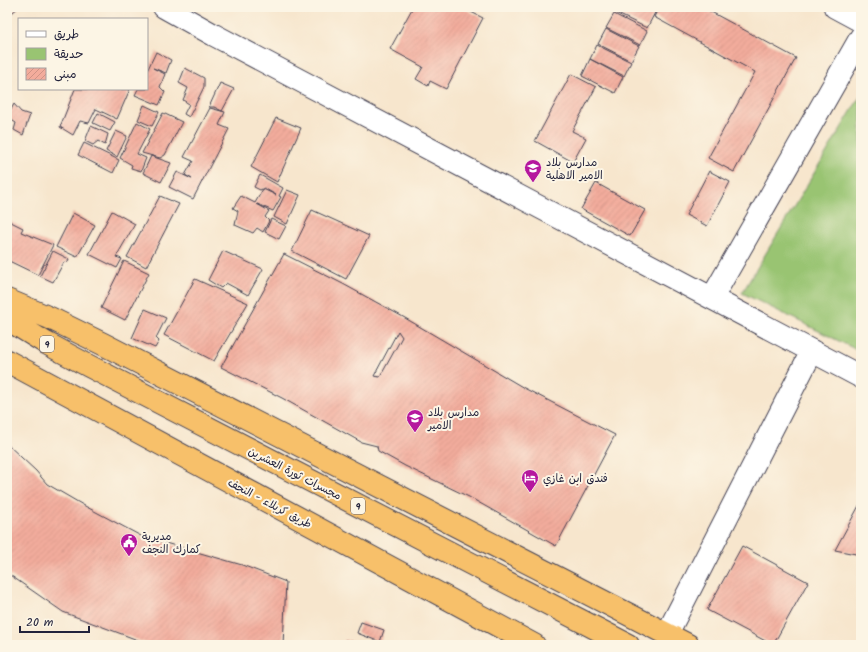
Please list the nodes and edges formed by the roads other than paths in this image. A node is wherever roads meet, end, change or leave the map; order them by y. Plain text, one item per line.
1 (164, 7) edge
2 (198, 7) edge
3 (835, 7) edge
4 (861, 21) edge
5 (214, 35) junction
6 (861, 37) edge
7 (712, 298) junction
8 (7, 300) edge
9 (7, 319) edge
10 (812, 351) junction
11 (7, 361) edge
12 (861, 377) edge
13 (667, 634) junction
14 (534, 645) edge
15 (628, 645) edge
16 (688, 645) edge

1 - 5 street
2 - 5 street
3 - 4 street
5 - 7 street
6 - 7 street
7 - 10 street
8 - 13 highway
9 - 15 highway, مجسرات ثورة العشرين / 9
10 - 12 street
10 - 13 street
11 - 14 highway, طريق کربلاء - النجف
13 - 16 highway

